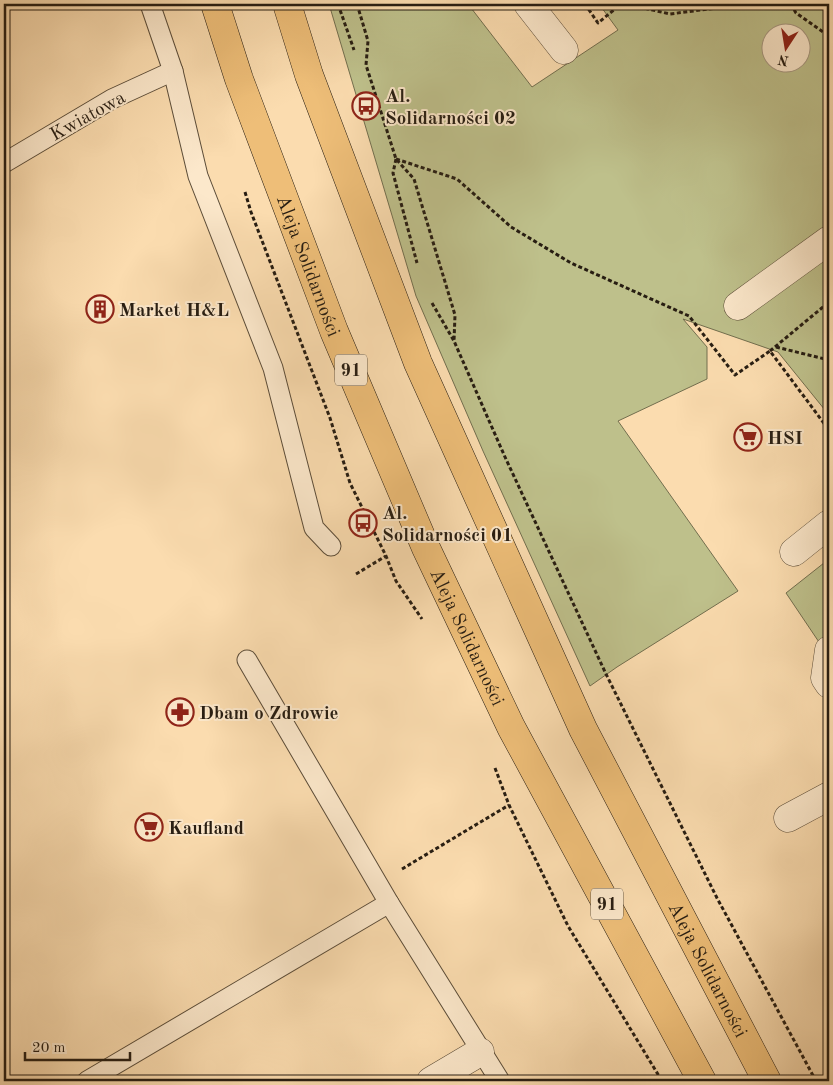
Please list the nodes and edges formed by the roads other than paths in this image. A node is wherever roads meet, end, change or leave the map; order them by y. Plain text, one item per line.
1 (150, 4) edge
2 (215, 4) edge
3 (286, 4) edge
4 (528, 4) edge
5 (564, 50) dead end
6 (173, 71) junction
7 (4, 163) edge
8 (829, 240) edge
9 (738, 306) dead end
10 (829, 524) edge
11 (330, 546) dead end
12 (794, 552) dead end
13 (829, 650) edge
14 (247, 660) dead end
15 (829, 684) edge
16 (829, 796) edge
17 (788, 818) dead end
18 (389, 903) junction
19 (480, 1052) junction
20 (87, 1081) edge
21 (431, 1081) edge
22 (500, 1081) edge
23 (702, 1081) edge
24 (767, 1081) edge

1 - 6 lane
2 - 23 main road, Aleja Solidarności / 91
3 - 24 main road, Aleja Solidarności
4 - 5 street
6 - 7 lane, Kwiatowa
6 - 11 lane
8 - 9 street
10 - 12 street
13 - 15 street
14 - 18 lane
16 - 17 street
18 - 19 lane
18 - 20 lane
19 - 21 street
19 - 22 lane

